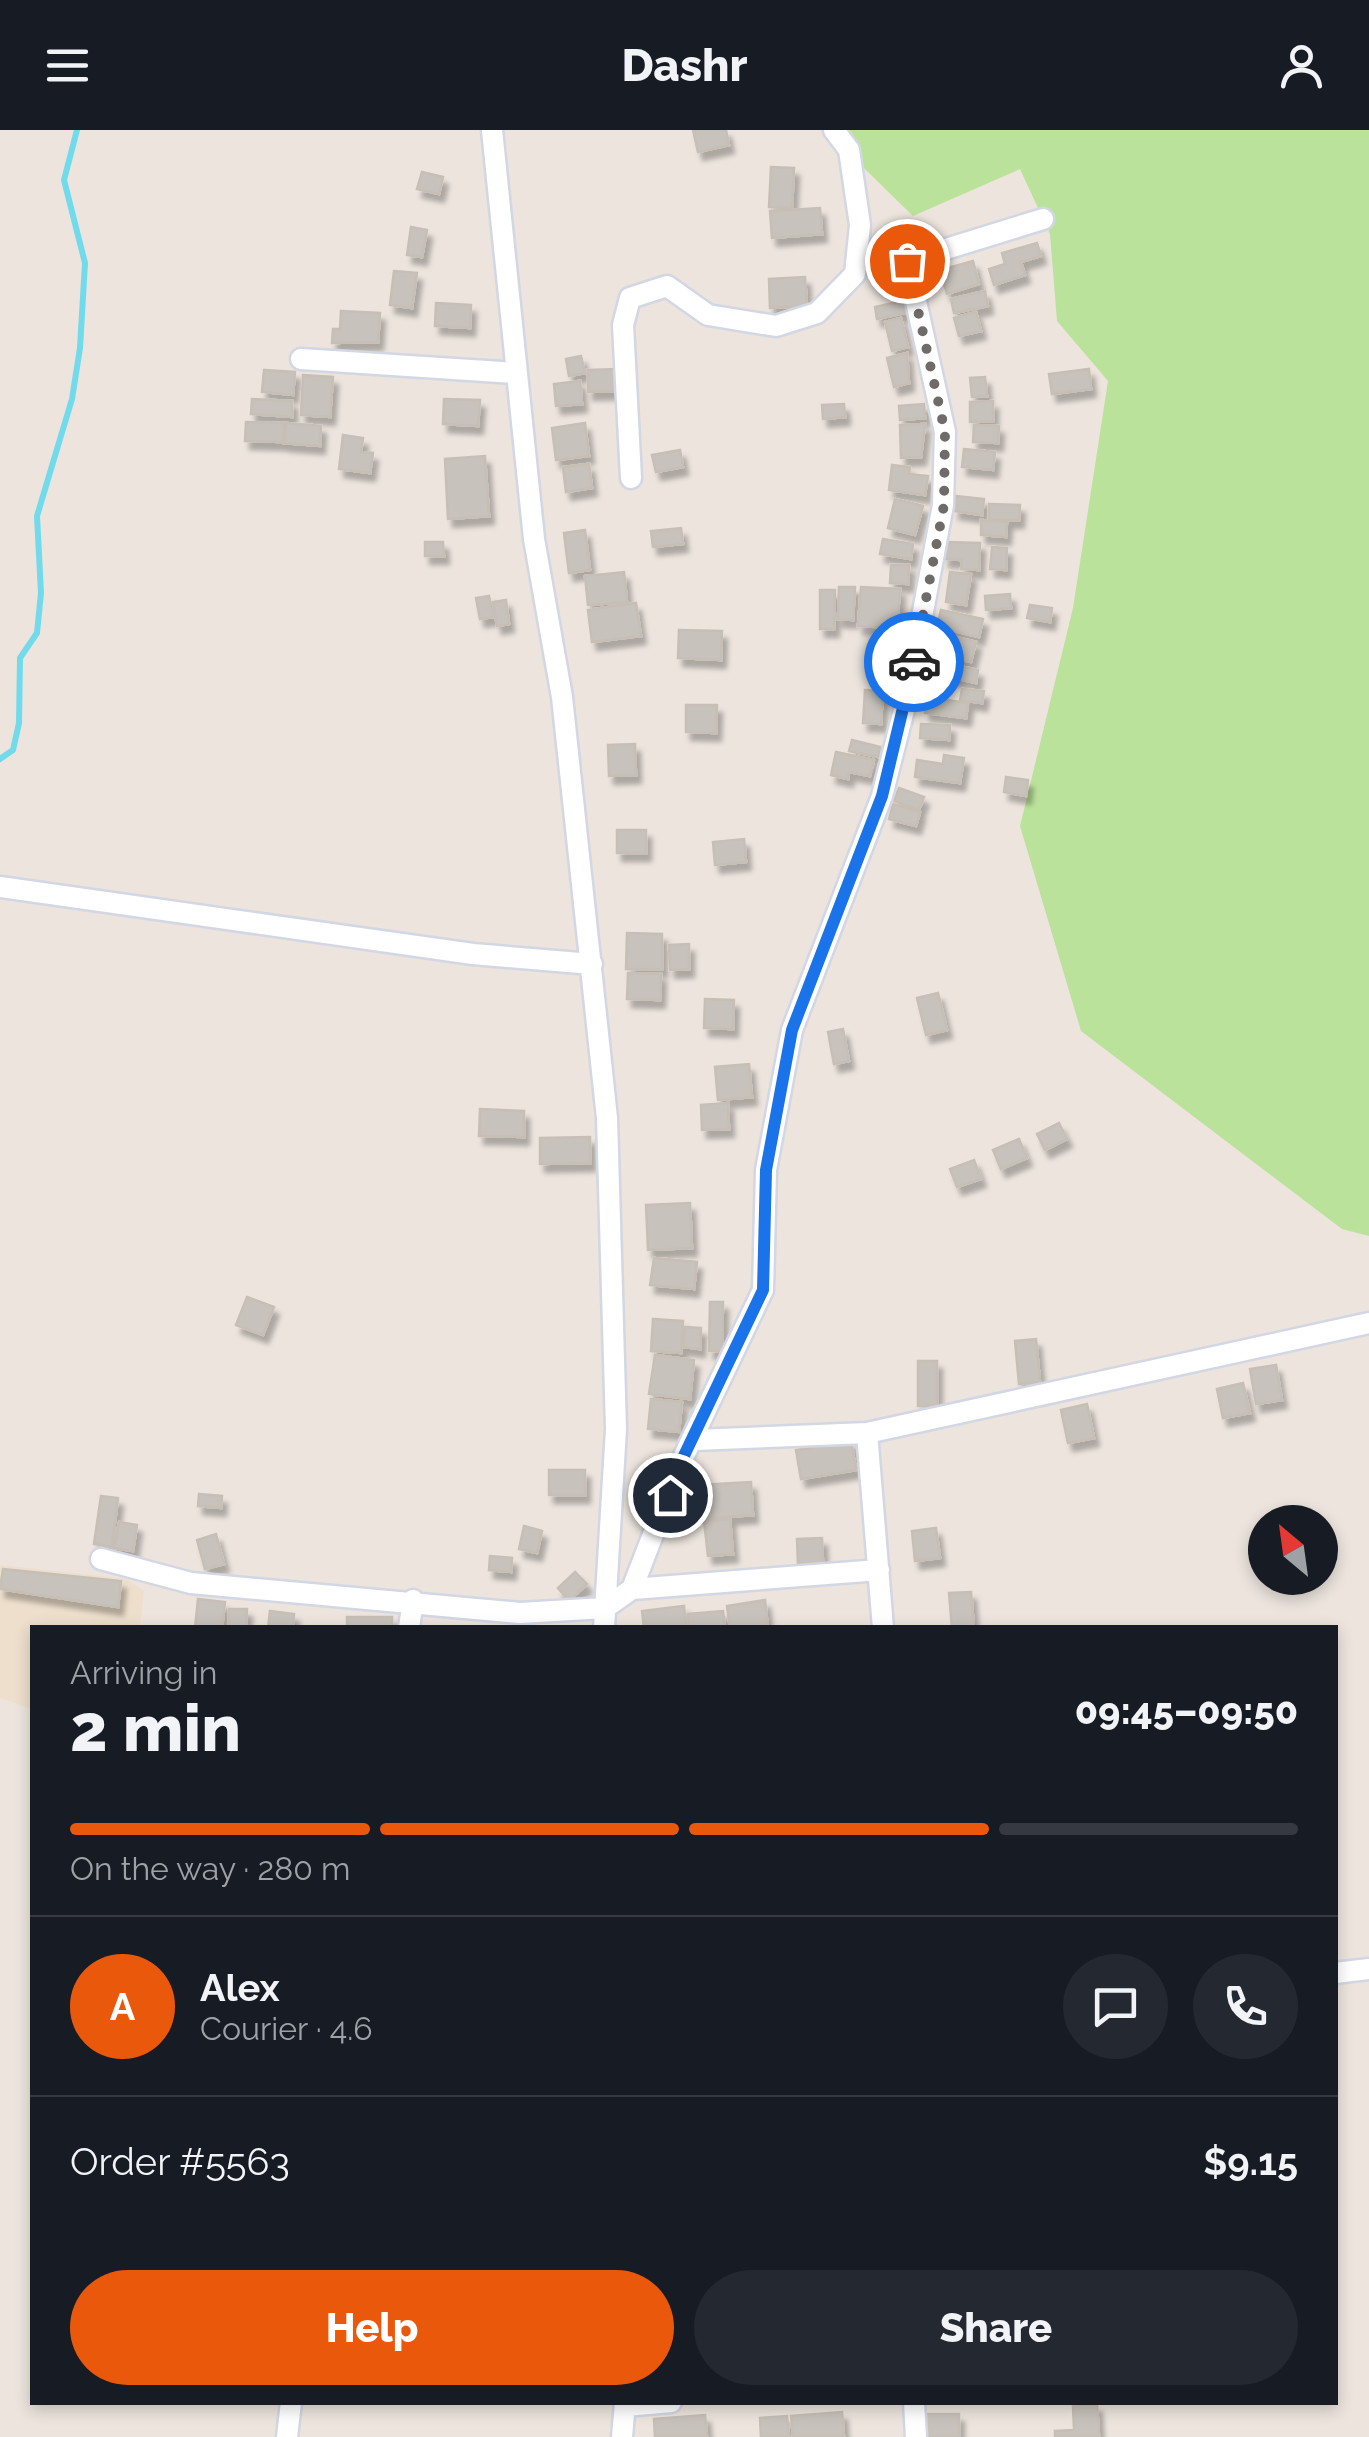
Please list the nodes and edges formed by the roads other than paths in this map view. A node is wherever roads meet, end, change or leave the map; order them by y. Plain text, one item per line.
1 (492, 130) edge
2 (834, 130) edge
3 (1042, 218) dead end
4 (301, 359) dead end
5 (516, 374) junction
6 (631, 478) dead end
7 (0, 887) edge
8 (592, 964) junction
9 (1369, 1323) edge
10 (867, 1433) junction
11 (695, 1440) junction
12 (102, 1559) dead end
13 (878, 1570) junction
14 (632, 1590) junction
15 (413, 1600) junction
16 (604, 1618) edge
17 (409, 1625) edge
18 (883, 1625) edge
19 (1369, 1969) edge
20 (1338, 1973) edge
21 (290, 2405) edge
22 (625, 2405) edge
23 (914, 2405) edge
24 (288, 2437) edge
25 (622, 2437) edge
26 (916, 2437) edge

1 - 5 street
2 - 6 street
3 - 11 street
4 - 5 street
5 - 8 street
7 - 8 street
8 - 16 street
9 - 10 street
10 - 11 street
10 - 13 street
11 - 14 street
12 - 15 street
13 - 14 street
13 - 18 street
14 - 16 street
15 - 16 street
15 - 17 street
19 - 20 street
21 - 24 street
22 - 25 street
23 - 26 street

